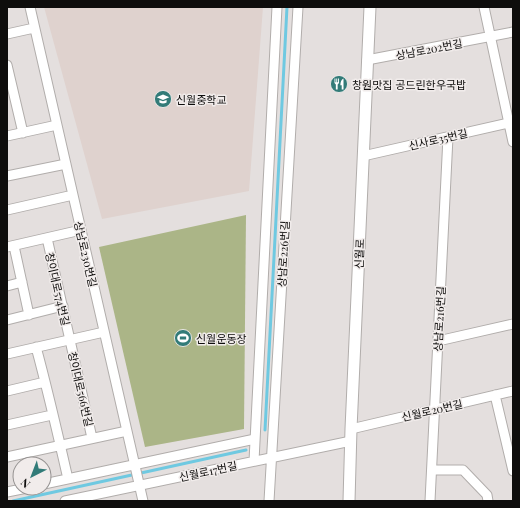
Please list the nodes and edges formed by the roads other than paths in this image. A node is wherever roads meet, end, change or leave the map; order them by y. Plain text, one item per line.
1 (30, 7) edge
2 (278, 7) edge
3 (298, 7) edge
4 (370, 7) edge
5 (484, 7) edge
6 (34, 28) junction
7 (513, 32) edge
8 (7, 34) edge
9 (490, 37) junction
10 (367, 60) junction
11 (7, 65) edge
12 (511, 122) edge
13 (56, 125) junction
14 (23, 133) junction
15 (7, 136) edge
16 (448, 137) junction
17 (513, 142) edge
18 (363, 156) junction
19 (66, 164) junction
20 (7, 176) edge
21 (73, 195) junction
22 (7, 210) edge
23 (81, 230) junction
24 (47, 238) junction
25 (10, 247) edge
26 (22, 282) junction
27 (7, 286) edge
28 (62, 306) junction
29 (29, 315) junction
30 (7, 320) edge
31 (513, 324) edge
32 (104, 332) junction
33 (70, 340) junction
34 (438, 341) junction
35 (36, 347) junction
36 (7, 354) edge
37 (46, 382) junction
38 (7, 391) edge
39 (513, 391) edge
40 (495, 395) junction
41 (434, 410) junction
42 (52, 415) junction
43 (7, 425) edge
44 (351, 429) junction
45 (127, 431) junction
46 (92, 438) junction
47 (255, 439) junction
48 (351, 441) junction
49 (60, 445) junction
50 (7, 457) edge
51 (271, 458) junction
52 (254, 461) junction
53 (135, 466) junction
54 (432, 470) junction
55 (513, 471) edge
56 (68, 479) junction
57 (52, 482) edge
58 (138, 483) junction
59 (70, 500) edge
60 (143, 501) edge
61 (269, 501) edge
62 (349, 501) edge
63 (430, 501) edge
64 (488, 501) edge

1 - 6 street, 상남로230번길
2 - 47 street
3 - 51 street, 상남로226번길
4 - 10 street, 신월로
5 - 9 street
6 - 8 street
6 - 13 street, 상남로230번길
7 - 9 street, 상남로202번길
9 - 10 street, 상남로202번길
9 - 12 street
10 - 18 street, 신월로
11 - 14 street
12 - 16 street, 신사로35번길
12 - 17 street
13 - 14 street
13 - 19 street, 상남로230번길
14 - 15 street
16 - 18 street, 신사로35번길
16 - 34 street, 상남로216번길
18 - 44 street, 신월로
19 - 20 street
19 - 21 street, 상남로230번길
21 - 22 street
21 - 23 street, 상남로230번길
23 - 24 street
23 - 32 street, 상남로230번길
24 - 25 street
24 - 28 street, 창이대로574번길
25 - 26 street
26 - 27 street
26 - 29 street
28 - 29 street
28 - 33 street, 창이대로574번길
29 - 30 street
31 - 34 street
32 - 33 street, 창이대로574번길
32 - 45 street, 상남로230번길
33 - 35 street, 창이대로574번길
33 - 46 street, 창이대로566번길
34 - 41 street, 상남로216번길
35 - 36 street, 창이대로574번길
35 - 37 street
37 - 38 street
37 - 42 street
39 - 40 street, 신월로20번길
40 - 41 street, 신월로20번길
40 - 55 street
41 - 44 street, 신월로20번길
41 - 54 street, 상남로216번길
42 - 43 street
42 - 49 street
44 - 48 street, 신월로
45 - 46 street, 창이대로566번길
45 - 53 street, 상남로230번길
46 - 49 street, 창이대로566번길
47 - 52 street
47 - 53 street
48 - 51 street, 신월로17번길
48 - 62 street, 신월로
49 - 50 street, 창이대로566번길
49 - 56 street
51 - 52 street, 신월로17번길
51 - 61 street, 상남로226번길
52 - 58 street, 신월로17번길
53 - 56 street
53 - 58 street, 상남로230번길
54 - 63 street, 상남로216번길
54 - 64 street
56 - 57 street
58 - 59 street, 신월로17번길
58 - 60 street, 상남로230번길

